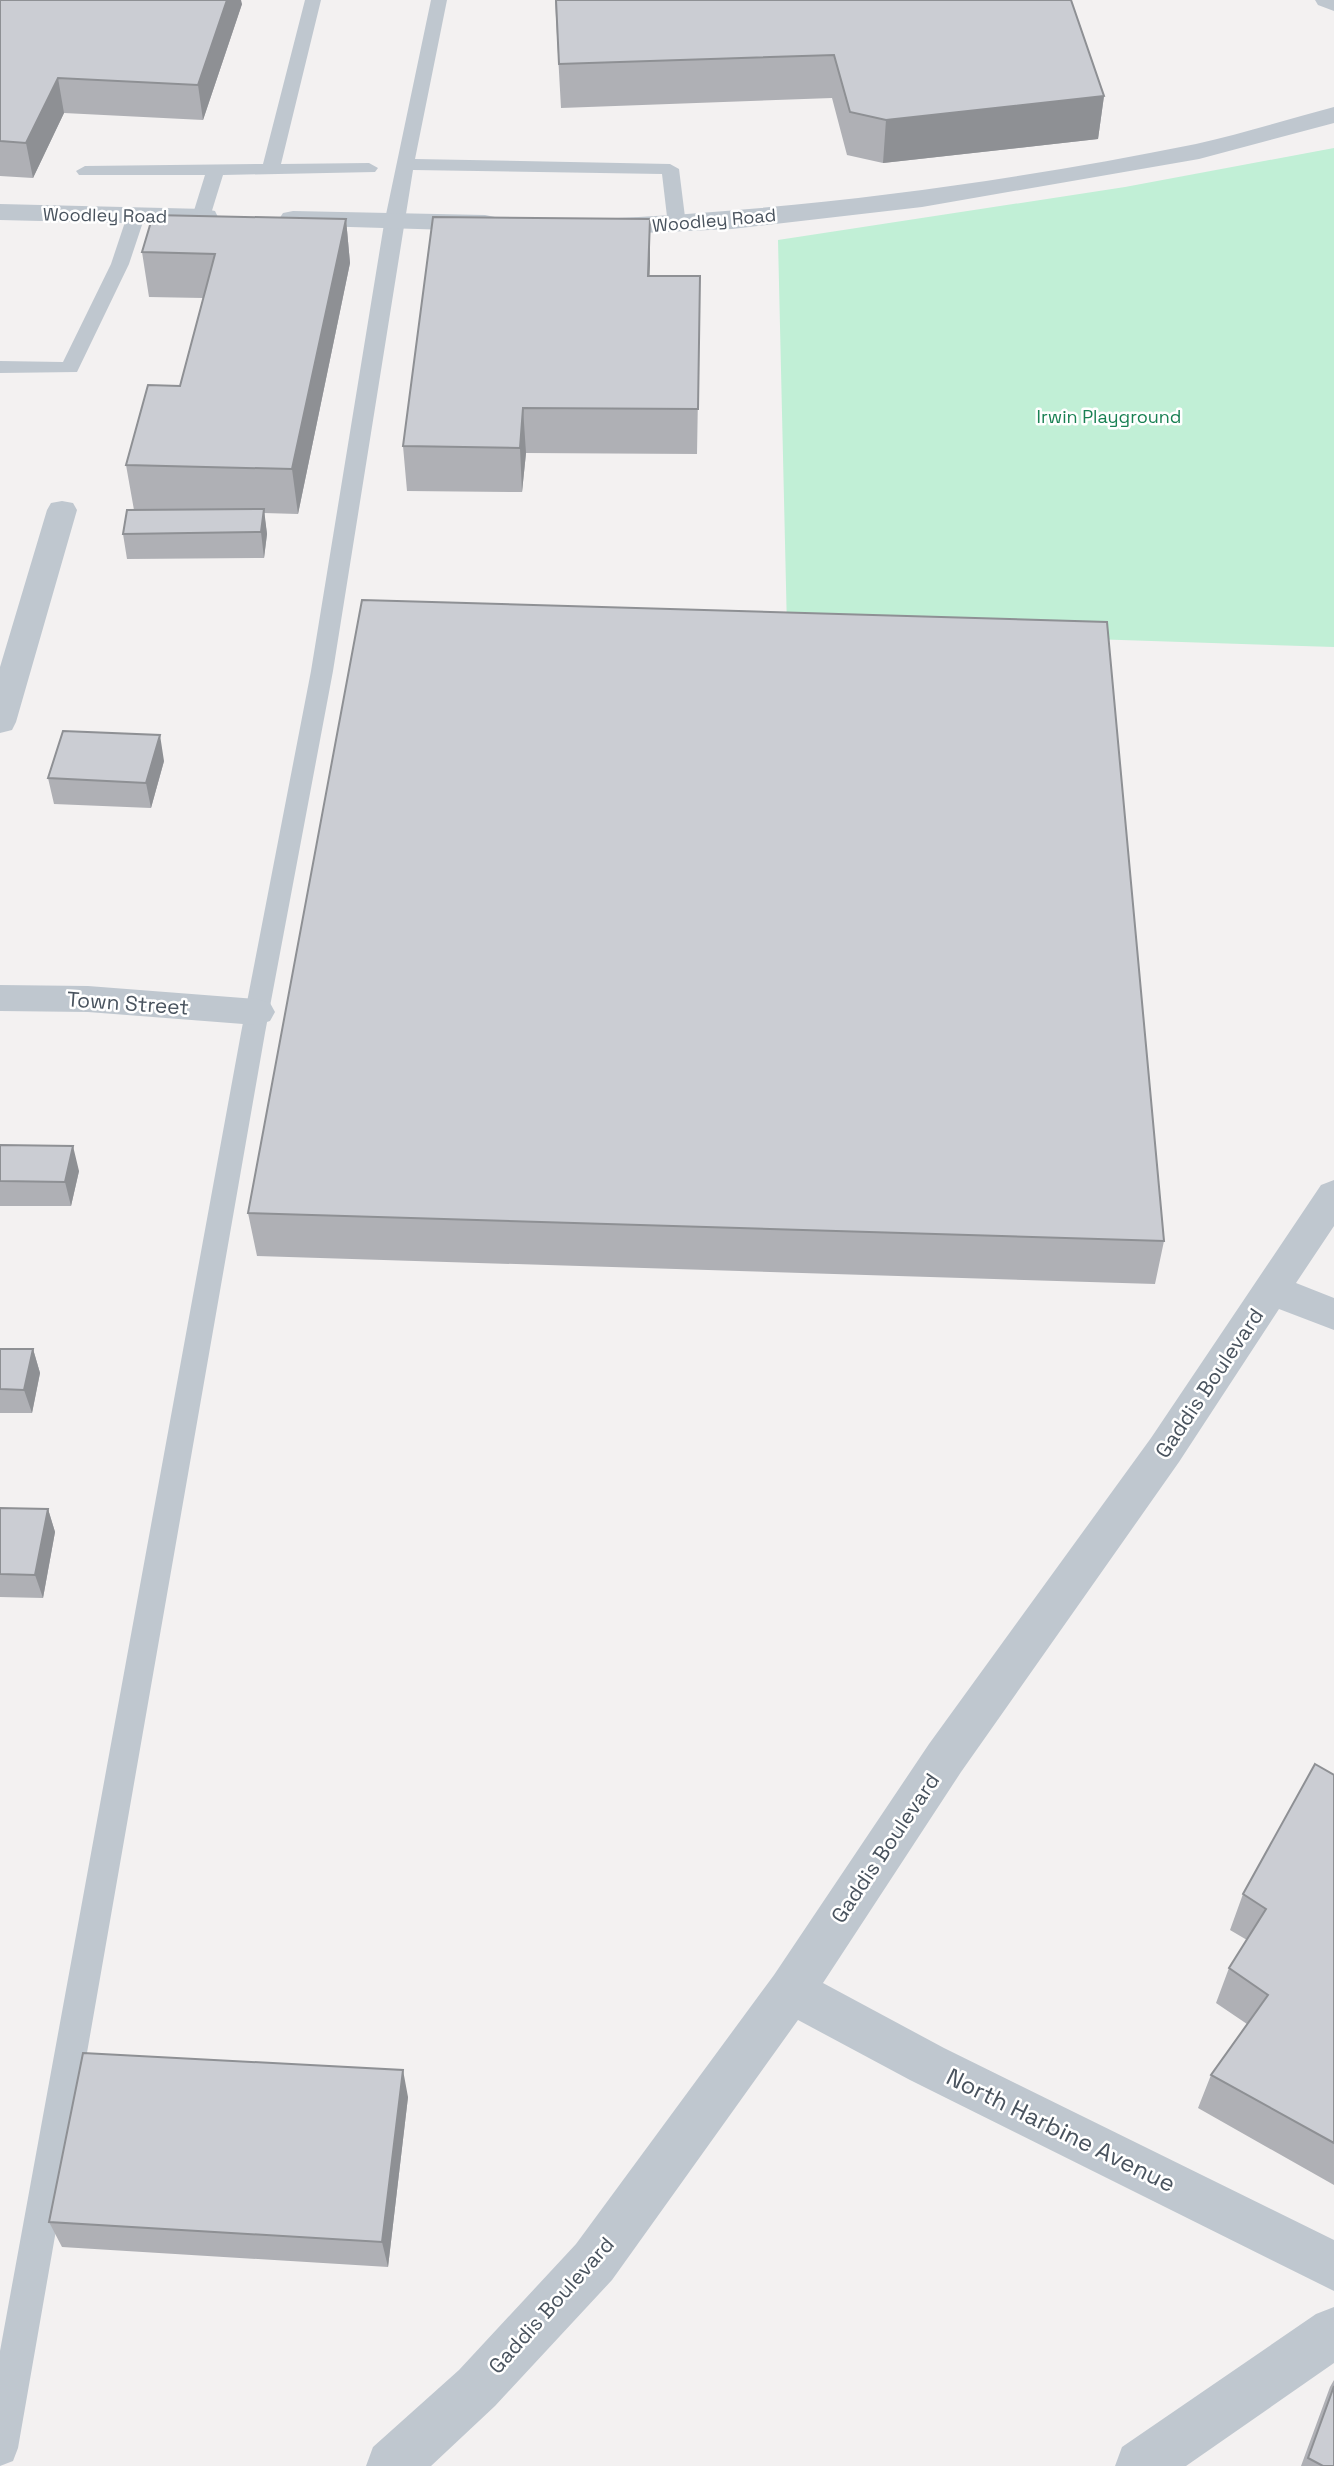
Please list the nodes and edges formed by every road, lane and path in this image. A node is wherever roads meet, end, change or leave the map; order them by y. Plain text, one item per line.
1 (313, 0) edge
2 (439, 0) edge
3 (1327, 0) edge
4 (1334, 4) edge
5 (1334, 115) edge
6 (406, 164) junction
7 (369, 168) dead end
8 (271, 169) junction
9 (216, 170) junction
10 (85, 171) dead end
11 (0, 212) edge
12 (136, 216) junction
13 (201, 217) junction
14 (229, 217) edge
15 (270, 218) edge
16 (393, 221) junction
17 (505, 223) edge
18 (572, 225) edge
19 (677, 225) junction
20 (0, 367) edge
21 (62, 510) dead end
22 (0, 722) edge
23 (0, 998) edge
24 (257, 1012) junction
25 (1334, 1195) edge
26 (1271, 1290) junction
27 (1334, 1314) edge
28 (791, 1991) junction
29 (1334, 2266) edge
30 (1334, 2332) edge
31 (0, 2448) edge
32 (392, 2466) edge
33 (1141, 2466) edge

1 - 8 lane
2 - 6 lane
3 - 4 street
5 - 19 street, Woodley Road
6 - 16 lane
6 - 19 lane
7 - 8 lane
8 - 9 lane
9 - 10 lane
9 - 13 lane
11 - 12 street, Woodley Road
12 - 13 street, Woodley Road
12 - 20 lane
13 - 14 street, Woodley Road
15 - 16 street
16 - 17 street
16 - 24 lane
18 - 19 street, Woodley Road
21 - 22 street
23 - 24 street, Town Street
24 - 31 lane
25 - 26 street, Gaddis Boulevard
26 - 27 street
26 - 28 street, Gaddis Boulevard
28 - 29 street, North Harbine Avenue
28 - 32 street, Gaddis Boulevard
30 - 33 street

